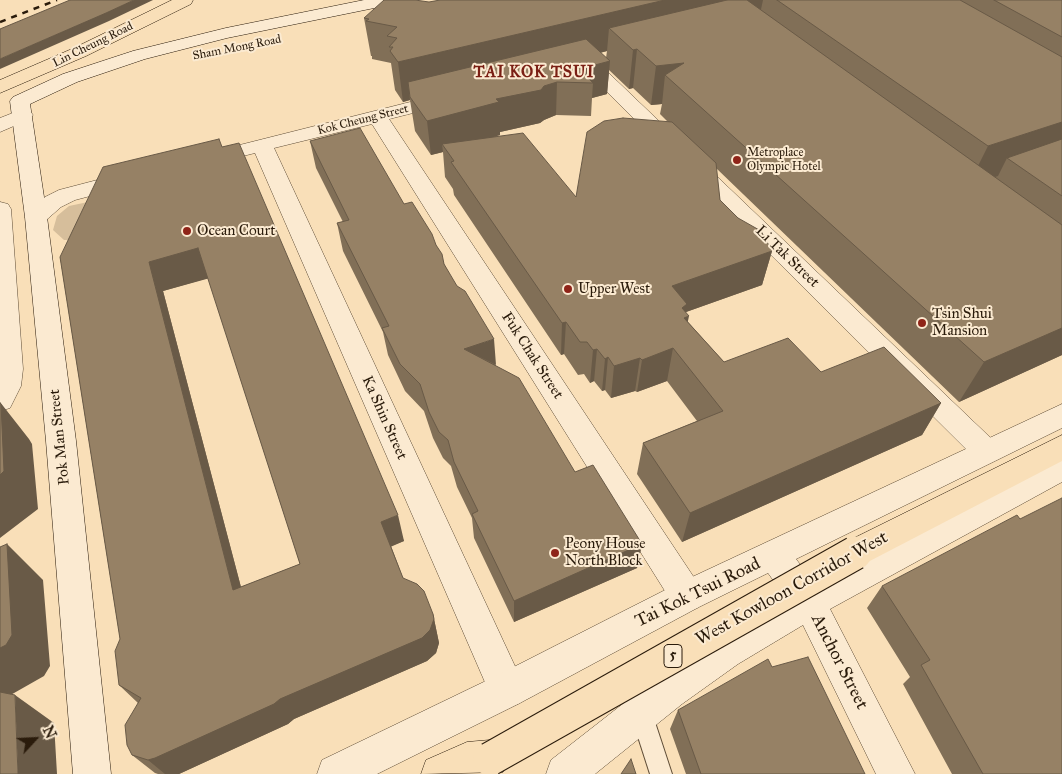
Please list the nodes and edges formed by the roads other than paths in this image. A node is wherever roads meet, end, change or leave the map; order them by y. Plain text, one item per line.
1 (185, 0) edge
2 (395, 2) edge
3 (272, 41) dead end
4 (588, 63) edge
5 (0, 87) edge
6 (464, 95) edge
7 (21, 108) junction
8 (0, 110) edge
9 (377, 116) junction
10 (0, 126) edge
11 (262, 145) junction
12 (184, 165) edge
13 (146, 174) edge
14 (0, 209) edge
15 (36, 217) junction
16 (1, 236) edge
17 (0, 400) edge
18 (1062, 415) edge
19 (1062, 447) edge
20 (986, 451) junction
21 (1062, 467) edge
22 (774, 556) junction
23 (688, 596) junction
24 (809, 603) junction
25 (507, 690) junction
26 (641, 712) junction
27 (485, 766) edge
28 (92, 774) edge
29 (336, 774) edge
30 (440, 774) edge
31 (565, 774) edge
32 (661, 774) edge
33 (896, 774) edge

1 - 5 highway, Lin Cheung Road
2 - 7 street, Sham Mong Road
3 - 7 street, Sham Mong Road
4 - 20 street, Li Tak Street
6 - 9 street, Kok Cheung Street
7 - 8 street, Sham Mong Road
7 - 10 street, Sham Mong Road
7 - 15 street, Pok Man Street
9 - 11 street, Kok Cheung Street
9 - 23 street, Fuk Chak Street
11 - 12 street, Kok Cheung Street
11 - 25 street, Ka Shin Street
13 - 15 street
14 - 16 street
15 - 28 street, Pok Man Street
16 - 17 street
18 - 20 street, Tai Kok Tsui Road
19 - 27 highway, West Kowloon Corridor West / 5, bridge
20 - 22 street, Tai Kok Tsui Road
21 - 24 street
22 - 23 street, Tai Kok Tsui Road
22 - 24 street, Anchor Street
23 - 25 street, Tai Kok Tsui Road
24 - 26 street
24 - 33 street, Anchor Street
25 - 29 street, Tai Kok Tsui Road
26 - 31 street
26 - 32 lane
27 - 30 highway

